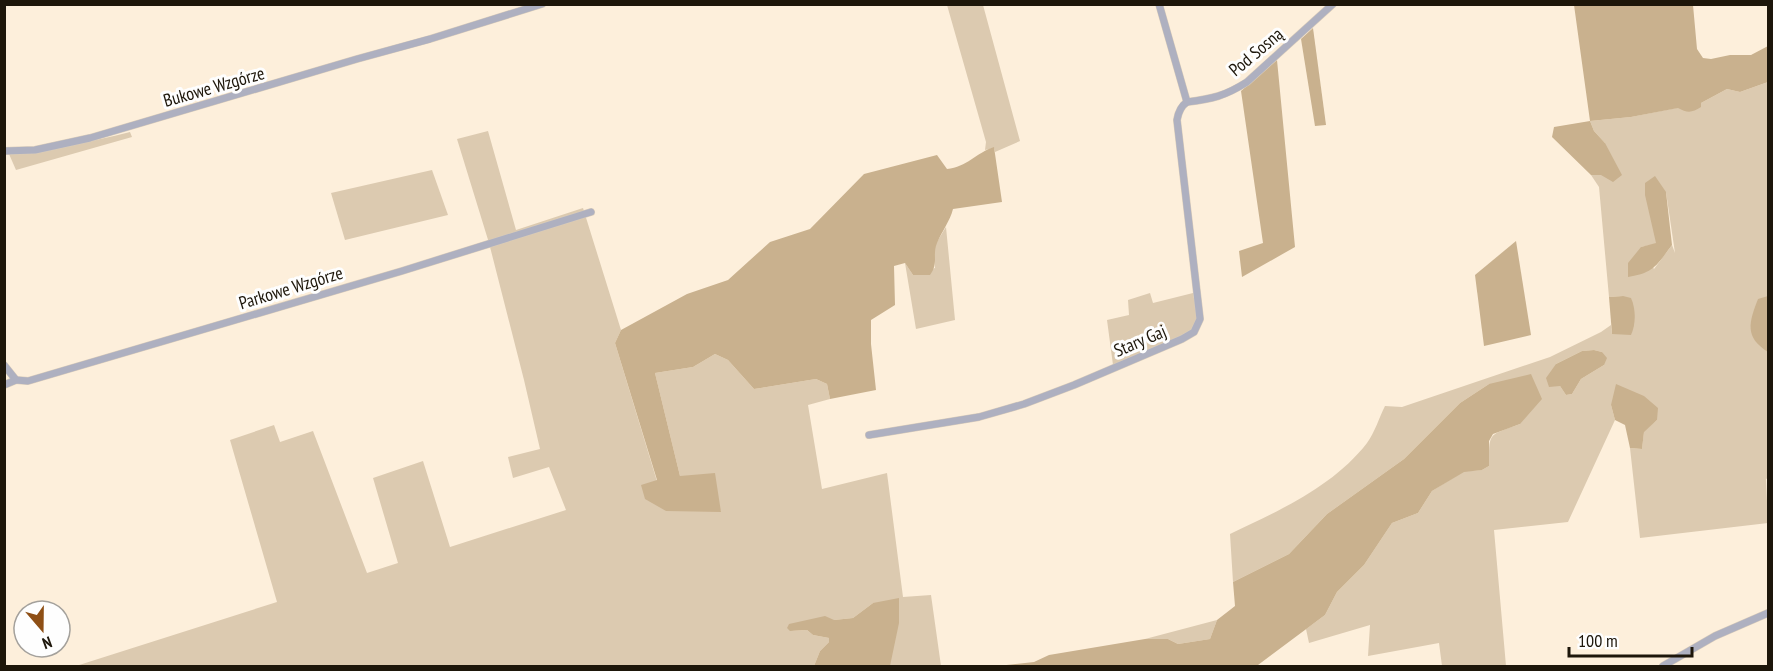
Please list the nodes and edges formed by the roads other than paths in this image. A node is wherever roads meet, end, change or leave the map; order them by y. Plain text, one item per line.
1 (542, 4) edge
2 (1159, 4) edge
3 (1333, 4) edge
4 (1187, 102) junction
5 (4, 151) edge
6 (591, 212) dead end
7 (4, 365) edge
8 (16, 380) junction
9 (4, 386) edge
10 (869, 435) dead end
11 (1768, 613) edge
12 (1663, 666) edge

1 - 5 street, Bukowe Wzgórze
2 - 4 street
3 - 4 street, Pod Sosną
4 - 10 street, Stary Gaj
6 - 8 street, Parkowe Wzgórze
7 - 8 street
8 - 9 street, Parkowe Wzgórze
11 - 12 street

